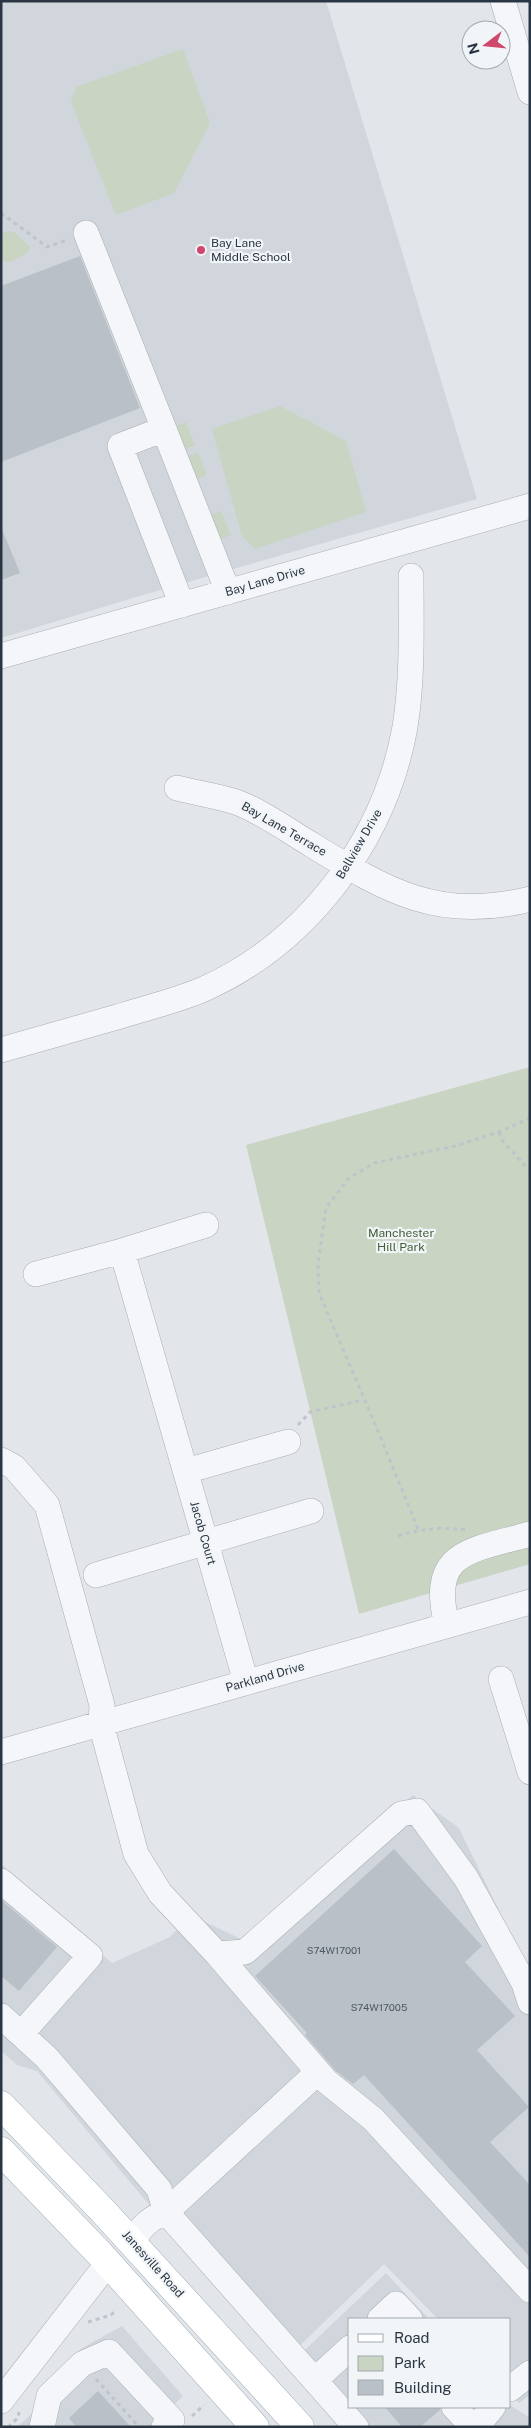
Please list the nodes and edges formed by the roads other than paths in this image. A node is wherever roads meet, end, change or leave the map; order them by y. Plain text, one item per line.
1 (503, 1) edge
2 (530, 92) edge
3 (86, 233) road end
4 (164, 429) junction
5 (530, 506) edge
6 (412, 576) dead end
7 (228, 592) junction
8 (182, 605) junction
9 (1, 656) edge
10 (177, 788) dead end
11 (348, 867) junction
12 (530, 899) edge
13 (1, 1050) edge
14 (206, 1225) dead end
15 (122, 1251) junction
16 (36, 1274) dead end
17 (288, 1442) road end
18 (1, 1460) edge
19 (186, 1471) junction
20 (311, 1511) dead end
21 (530, 1534) edge
22 (206, 1543) junction
23 (96, 1575) dead end
24 (530, 1602) edge
25 (447, 1625) junction
26 (501, 1679) dead end
27 (246, 1682) junction
28 (101, 1724) junction
29 (2, 1750) edge
30 (530, 1772) edge
31 (1, 1881) edge
32 (217, 1954) junction
33 (530, 2002) edge
34 (1, 2016) edge
35 (21, 2034) junction
36 (318, 2072) junction
37 (1, 2105) edge
38 (1, 2151) edge
39 (166, 2212) junction
40 (132, 2242) junction
41 (108, 2263) junction
42 (530, 2290) edge
43 (381, 2318) edge
44 (409, 2318) edge
45 (348, 2350) edge
46 (530, 2373) edge
47 (315, 2380) junction
48 (511, 2388) edge
49 (1, 2401) edge
50 (458, 2408) edge
51 (485, 2415) edge
52 (42, 2427) edge
53 (164, 2427) edge
54 (255, 2427) edge
55 (300, 2427) edge
56 (356, 2427) edge

1 - 2 street
3 - 4 street
4 - 7 street
4 - 8 street
5 - 7 street, Bay Lane Drive
6 - 11 street, Bellview Drive
7 - 8 street, Bay Lane Drive
8 - 9 street, Bay Lane Drive
10 - 11 street, Bay Lane Terrace
11 - 12 street, Bay Lane Terrace
11 - 13 street, Bellview Drive
14 - 15 street
15 - 16 street
15 - 19 street, Jacob Court
17 - 19 street
18 - 28 street
19 - 22 street, Jacob Court
20 - 22 street
21 - 25 street
22 - 23 street
22 - 27 street, Jacob Court
24 - 25 street, Parkland Drive
25 - 27 street, Parkland Drive
26 - 30 street
27 - 28 street, Parkland Drive
28 - 29 street, Parkland Drive
28 - 32 street
31 - 35 street
32 - 33 street
32 - 36 street
34 - 35 street
35 - 39 street
36 - 39 street
36 - 42 street
37 - 40 main road, Janesville Road
38 - 41 main road
39 - 40 street
39 - 47 street
40 - 41 main road
40 - 55 main road, Janesville Road
41 - 49 street
41 - 54 main road
43 - 44 street
45 - 47 street
46 - 48 street
47 - 56 street
50 - 51 street
52 - 53 street

